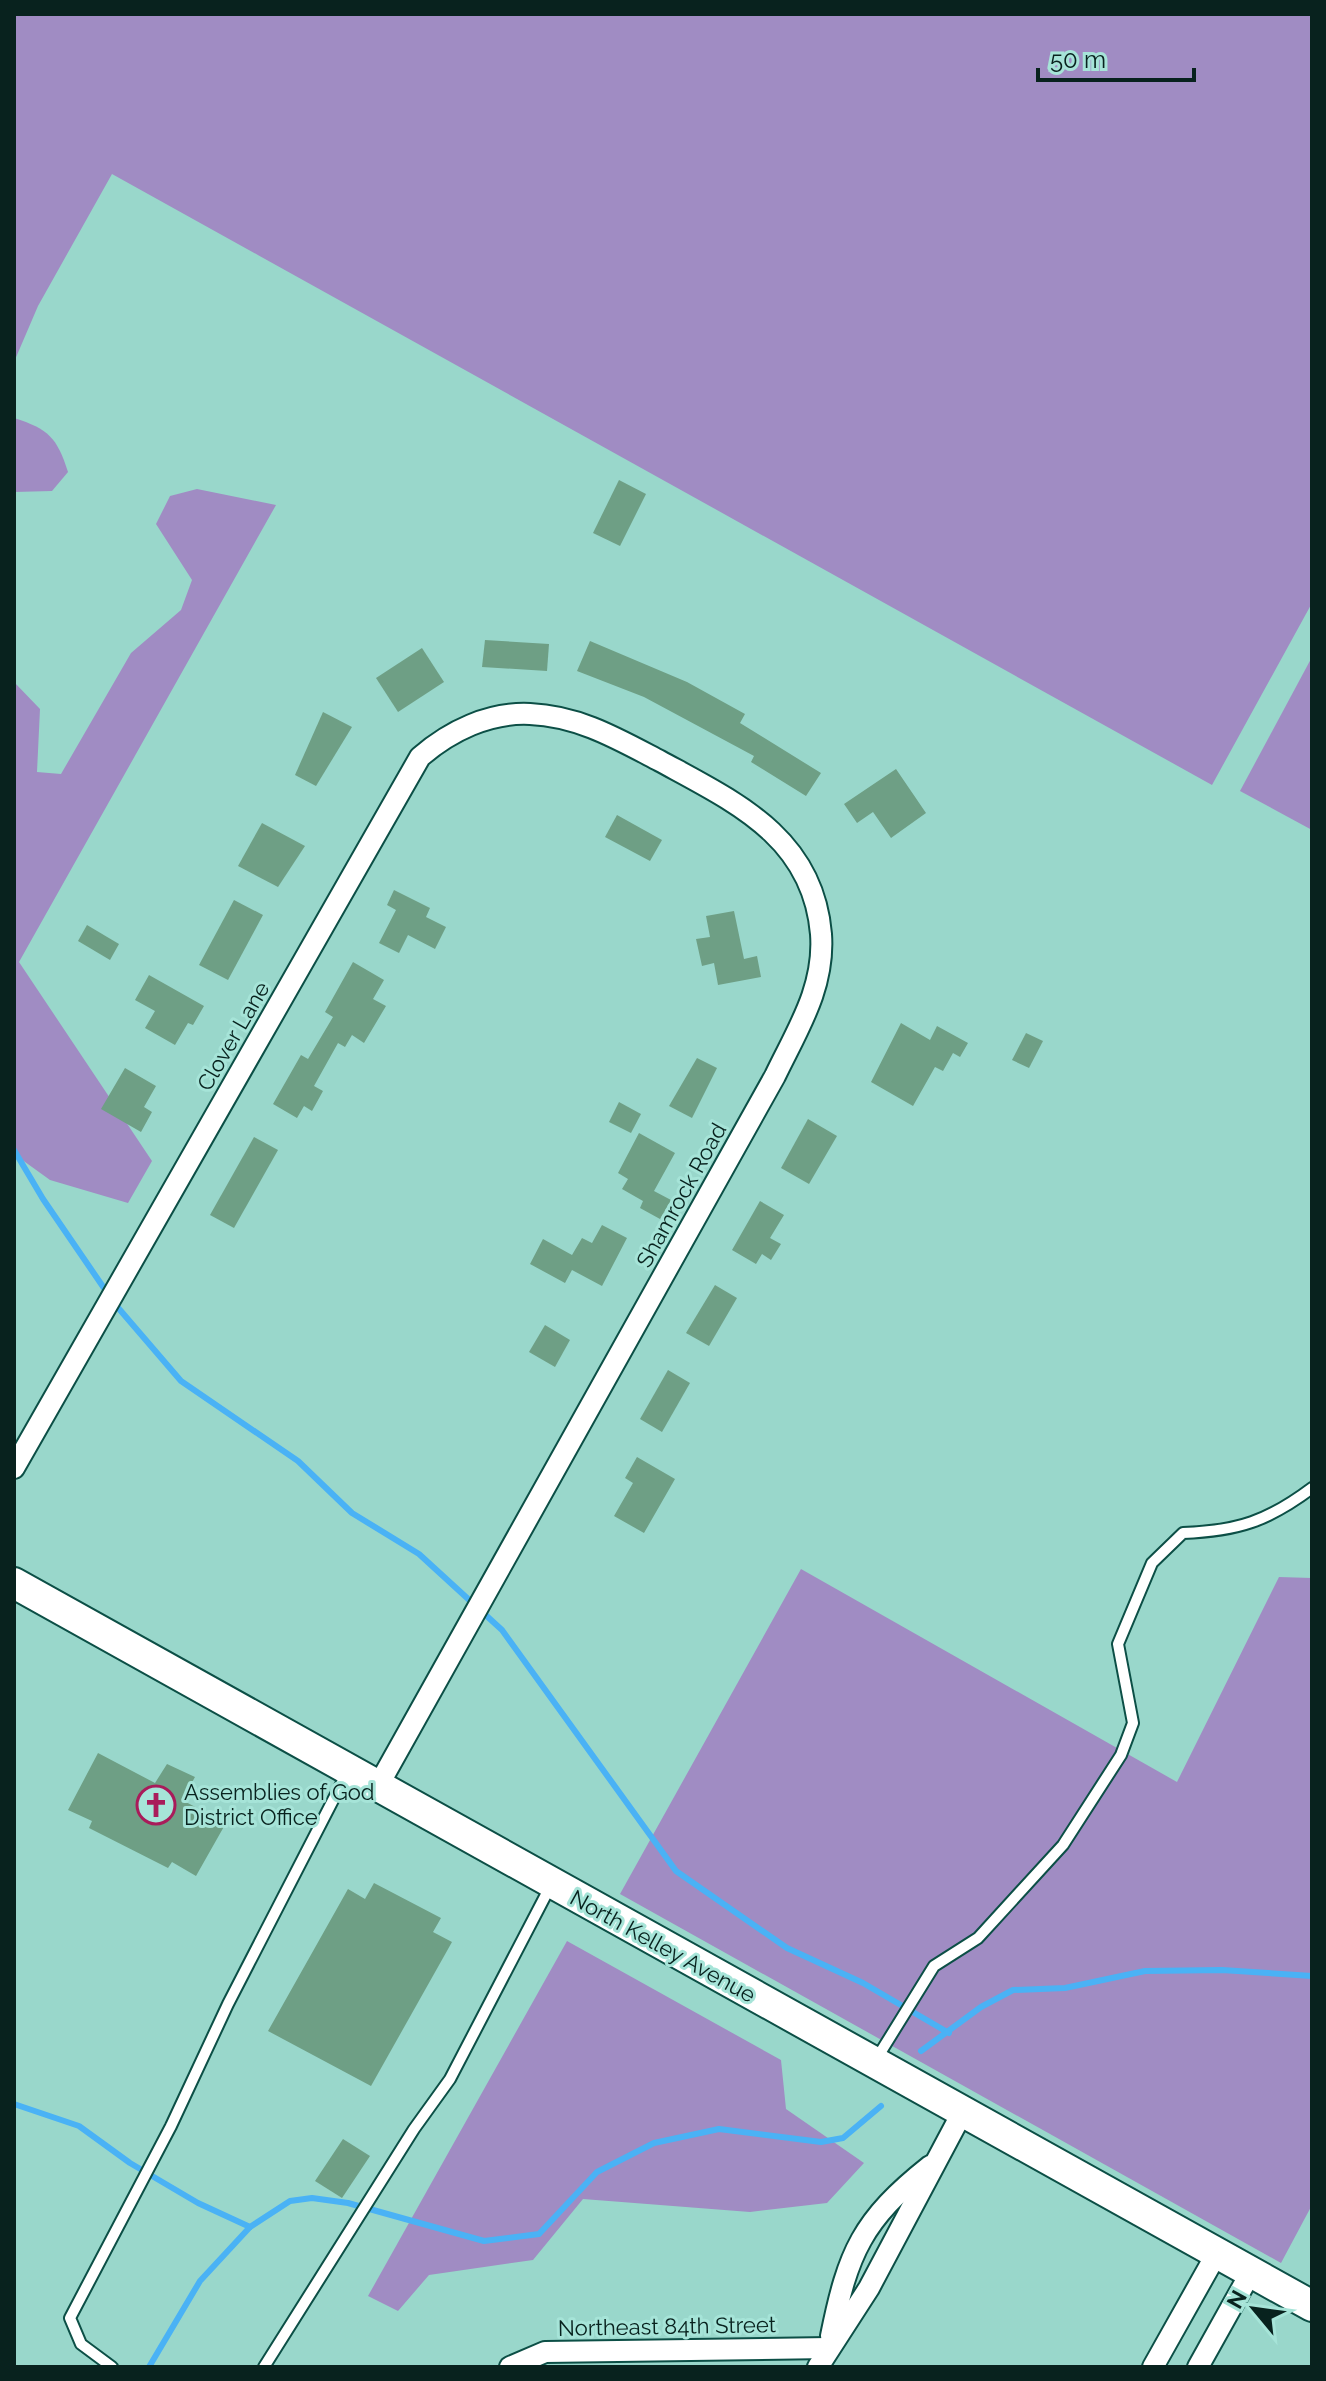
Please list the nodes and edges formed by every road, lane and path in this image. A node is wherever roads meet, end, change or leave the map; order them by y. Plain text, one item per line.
1 (558, 716) joint
2 (14, 1468) edge
3 (1312, 1488) edge
4 (14, 1583) edge
5 (349, 1769) junction
6 (378, 1786) junction
7 (552, 1884) junction
8 (873, 2063) junction
9 (962, 2113) junction
10 (936, 2161) junction
11 (1217, 2253) junction
12 (1251, 2272) junction
13 (1312, 2306) edge
14 (829, 2348) junction
15 (112, 2367) edge
16 (264, 2367) edge
17 (510, 2367) edge
18 (818, 2367) edge
19 (1153, 2367) edge
20 (1198, 2367) edge

1 - 2 street, Clover Lane
1 - 6 street, Shamrock Road
3 - 8 lane
4 - 5 main road, North Kelley Avenue
5 - 6 main road, North Kelley Avenue
5 - 15 lane
6 - 7 main road, North Kelley Avenue
7 - 8 main road, North Kelley Avenue
7 - 16 lane
8 - 9 main road, North Kelley Avenue
9 - 10 street
9 - 11 main road, North Kelley Avenue
10 - 14 street
10 - 14 street
11 - 12 main road, North Kelley Avenue
11 - 19 street
12 - 13 main road, North Kelley Avenue
12 - 20 street
14 - 17 street, Northeast 84th Street
14 - 18 street

